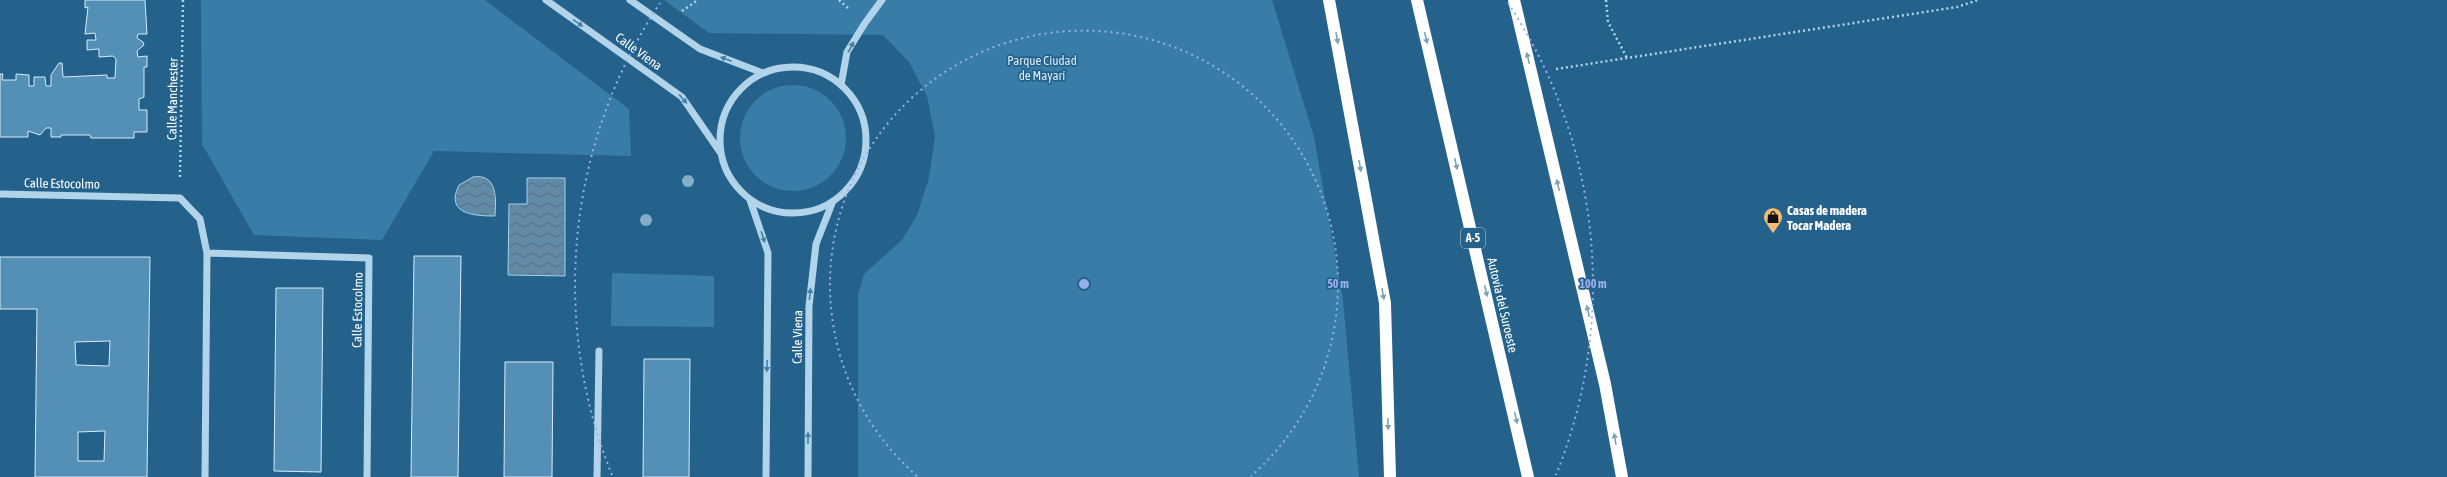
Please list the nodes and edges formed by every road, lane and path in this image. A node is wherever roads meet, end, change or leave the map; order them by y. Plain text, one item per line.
1 (183, 0) edge
2 (546, 0) edge
3 (630, 0) edge
4 (882, 0) edge
5 (1329, 0) edge
6 (1417, 0) edge
7 (1514, 0) edge
8 (1606, 0) edge
9 (1978, 0) edge
10 (1627, 58) junction
11 (1531, 72) junction
12 (763, 73) junction
13 (841, 85) junction
14 (720, 152) junction
15 (0, 194) edge
16 (180, 198) junction
17 (750, 200) junction
18 (833, 201) junction
19 (207, 254) junction
20 (598, 351) dead end
21 (205, 477) edge
22 (367, 477) edge
23 (597, 477) edge
24 (766, 477) edge
25 (808, 477) edge
26 (1390, 477) edge
27 (1528, 477) edge
28 (1622, 477) edge

1 - 16 path, Calle Manchester
2 -> 14 street, Calle Viena
12 -> 3 street
13 -> 4 street
5 -> 26 highway
6 -> 27 highway, Autovía del Suroeste / A-5
11 -> 7 highway
8 - 10 path
9 - 10 path
10 - 11 path
28 -> 11 highway
12 - 13 street
12 - 14 street
13 - 18 street
14 - 17 street
15 - 16 street, Calle Estocolmo
16 - 19 street
17 - 18 street
17 -> 24 street
25 -> 18 street, Calle Viena
19 - 21 street
19 - 22 street, Calle Estocolmo
20 - 23 street

